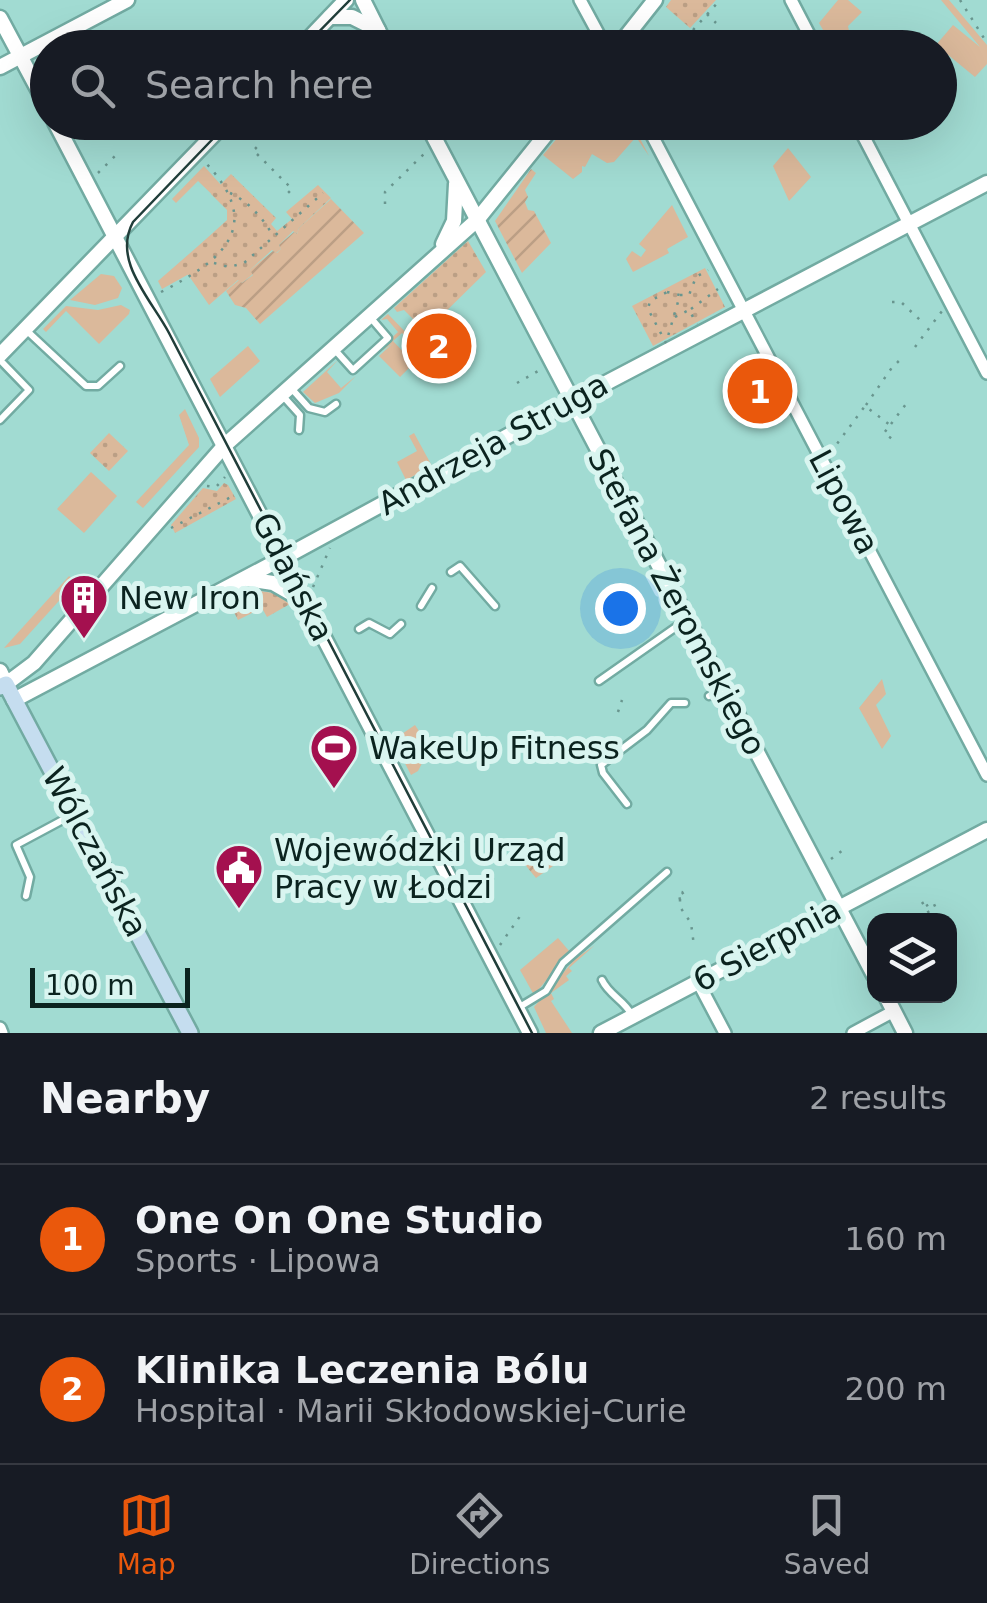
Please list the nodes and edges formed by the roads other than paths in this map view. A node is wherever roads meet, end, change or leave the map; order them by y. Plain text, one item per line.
1 (127, 0) edge
2 (346, 0) edge
3 (363, 0) edge
4 (580, 0) edge
5 (655, 0) edge
6 (791, 0) edge
7 (330, 17) junction
8 (0, 18) edge
9 (70, 30) edge
10 (317, 30) edge
11 (378, 30) joint
12 (596, 30) edge
13 (631, 30) edge
14 (807, 30) edge
15 (30, 51) edge
16 (20, 56) junction
17 (0, 67) edge
18 (30, 75) edge
19 (64, 140) edge
20 (209, 140) edge
21 (435, 140) edge
22 (541, 140) edge
23 (654, 140) edge
24 (865, 140) edge
25 (456, 180) junction
26 (987, 184) edge
27 (477, 220) junction
28 (908, 225) junction
29 (114, 238) junction
30 (435, 258) junction
31 (744, 311) junction
32 (369, 316) junction
33 (25, 329) junction
34 (333, 348) junction
35 (0, 357) edge
36 (120, 366) dead end
37 (987, 373) edge
38 (286, 391) junction
39 (570, 402) junction
40 (336, 404) dead end
41 (0, 420) edge
42 (299, 430) dead end
43 (225, 445) junction
44 (283, 558) junction
45 (451, 572) dead end
46 (241, 580) junction
47 (432, 588) dead end
48 (306, 604) junction
49 (422, 606) dead end
50 (494, 606) dead end
51 (686, 620) junction
52 (401, 624) dead end
53 (359, 629) dead end
54 (2, 681) edge
55 (599, 681) dead end
56 (685, 703) dead end
57 (7, 704) edge
58 (987, 775) edge
59 (627, 804) dead end
60 (75, 814) junction
61 (987, 830) edge
62 (666, 872) dead end
63 (26, 896) dead end
64 (838, 907) junction
65 (867, 962) edge
66 (602, 980) dead end
67 (698, 982) junction
68 (890, 1003) edge
69 (517, 1008) junction
70 (894, 1011) junction
71 (633, 1016) junction
72 (190, 1033) edge
73 (530, 1033) edge
74 (601, 1033) edge
75 (725, 1033) edge
76 (853, 1033) edge
77 (906, 1033) edge

1 - 9 street
2 - 7 street
3 - 11 street
4 - 12 street
5 - 13 street
6 - 14 street
7 - 10 street
7 - 11 street
8 - 16 street
15 - 16 street
16 - 17 street
16 - 18 street
19 - 29 street, Gdańska
20 - 29 street
21 - 25 street, Stefana Żeromskiego
22 - 27 street
23 - 31 street, Lipowa
24 - 28 street
25 - 27 street, Stefana Żeromskiego
25 - 30 street
26 - 28 street, Andrzeja Struga
27 - 30 street
27 - 39 street, Stefana Żeromskiego
28 - 31 street, Andrzeja Struga
28 - 37 street
29 - 33 street
29 - 43 street, Gdańska
30 - 32 street
31 - 39 street, Andrzeja Struga
31 - 58 street, Lipowa
32 - 34 street
32 - 34 lane
33 - 35 street
33 - 36 lane
34 - 38 street
35 - 41 lane
38 - 40 lane
38 - 42 lane
38 - 43 street
39 - 44 street, Andrzeja Struga
39 - 51 street, Stefana Żeromskiego
43 - 44 street, Gdańska
43 - 54 street
44 - 46 street, Andrzeja Struga
44 - 48 street, Gdańska
45 - 50 lane
46 - 48 street
46 - 57 street, Andrzeja Struga
47 - 49 lane
48 - 69 street, Gdańska
51 - 55 lane
51 - 64 street, Stefana Żeromskiego
52 - 53 lane
54 - 57 main road, Wólczańska
56 - 59 lane
57 - 60 main road, Wólczańska
60 - 63 lane
60 - 72 main road, Wólczańska
61 - 64 street, 6 Sierpnia
62 - 69 lane
64 - 65 street, Stefana Żeromskiego
64 - 67 street, 6 Sierpnia
66 - 71 lane
67 - 71 street, 6 Sierpnia
67 - 75 street
68 - 70 street
69 - 73 street, Gdańska
70 - 76 street
70 - 77 street
71 - 74 street, 6 Sierpnia

